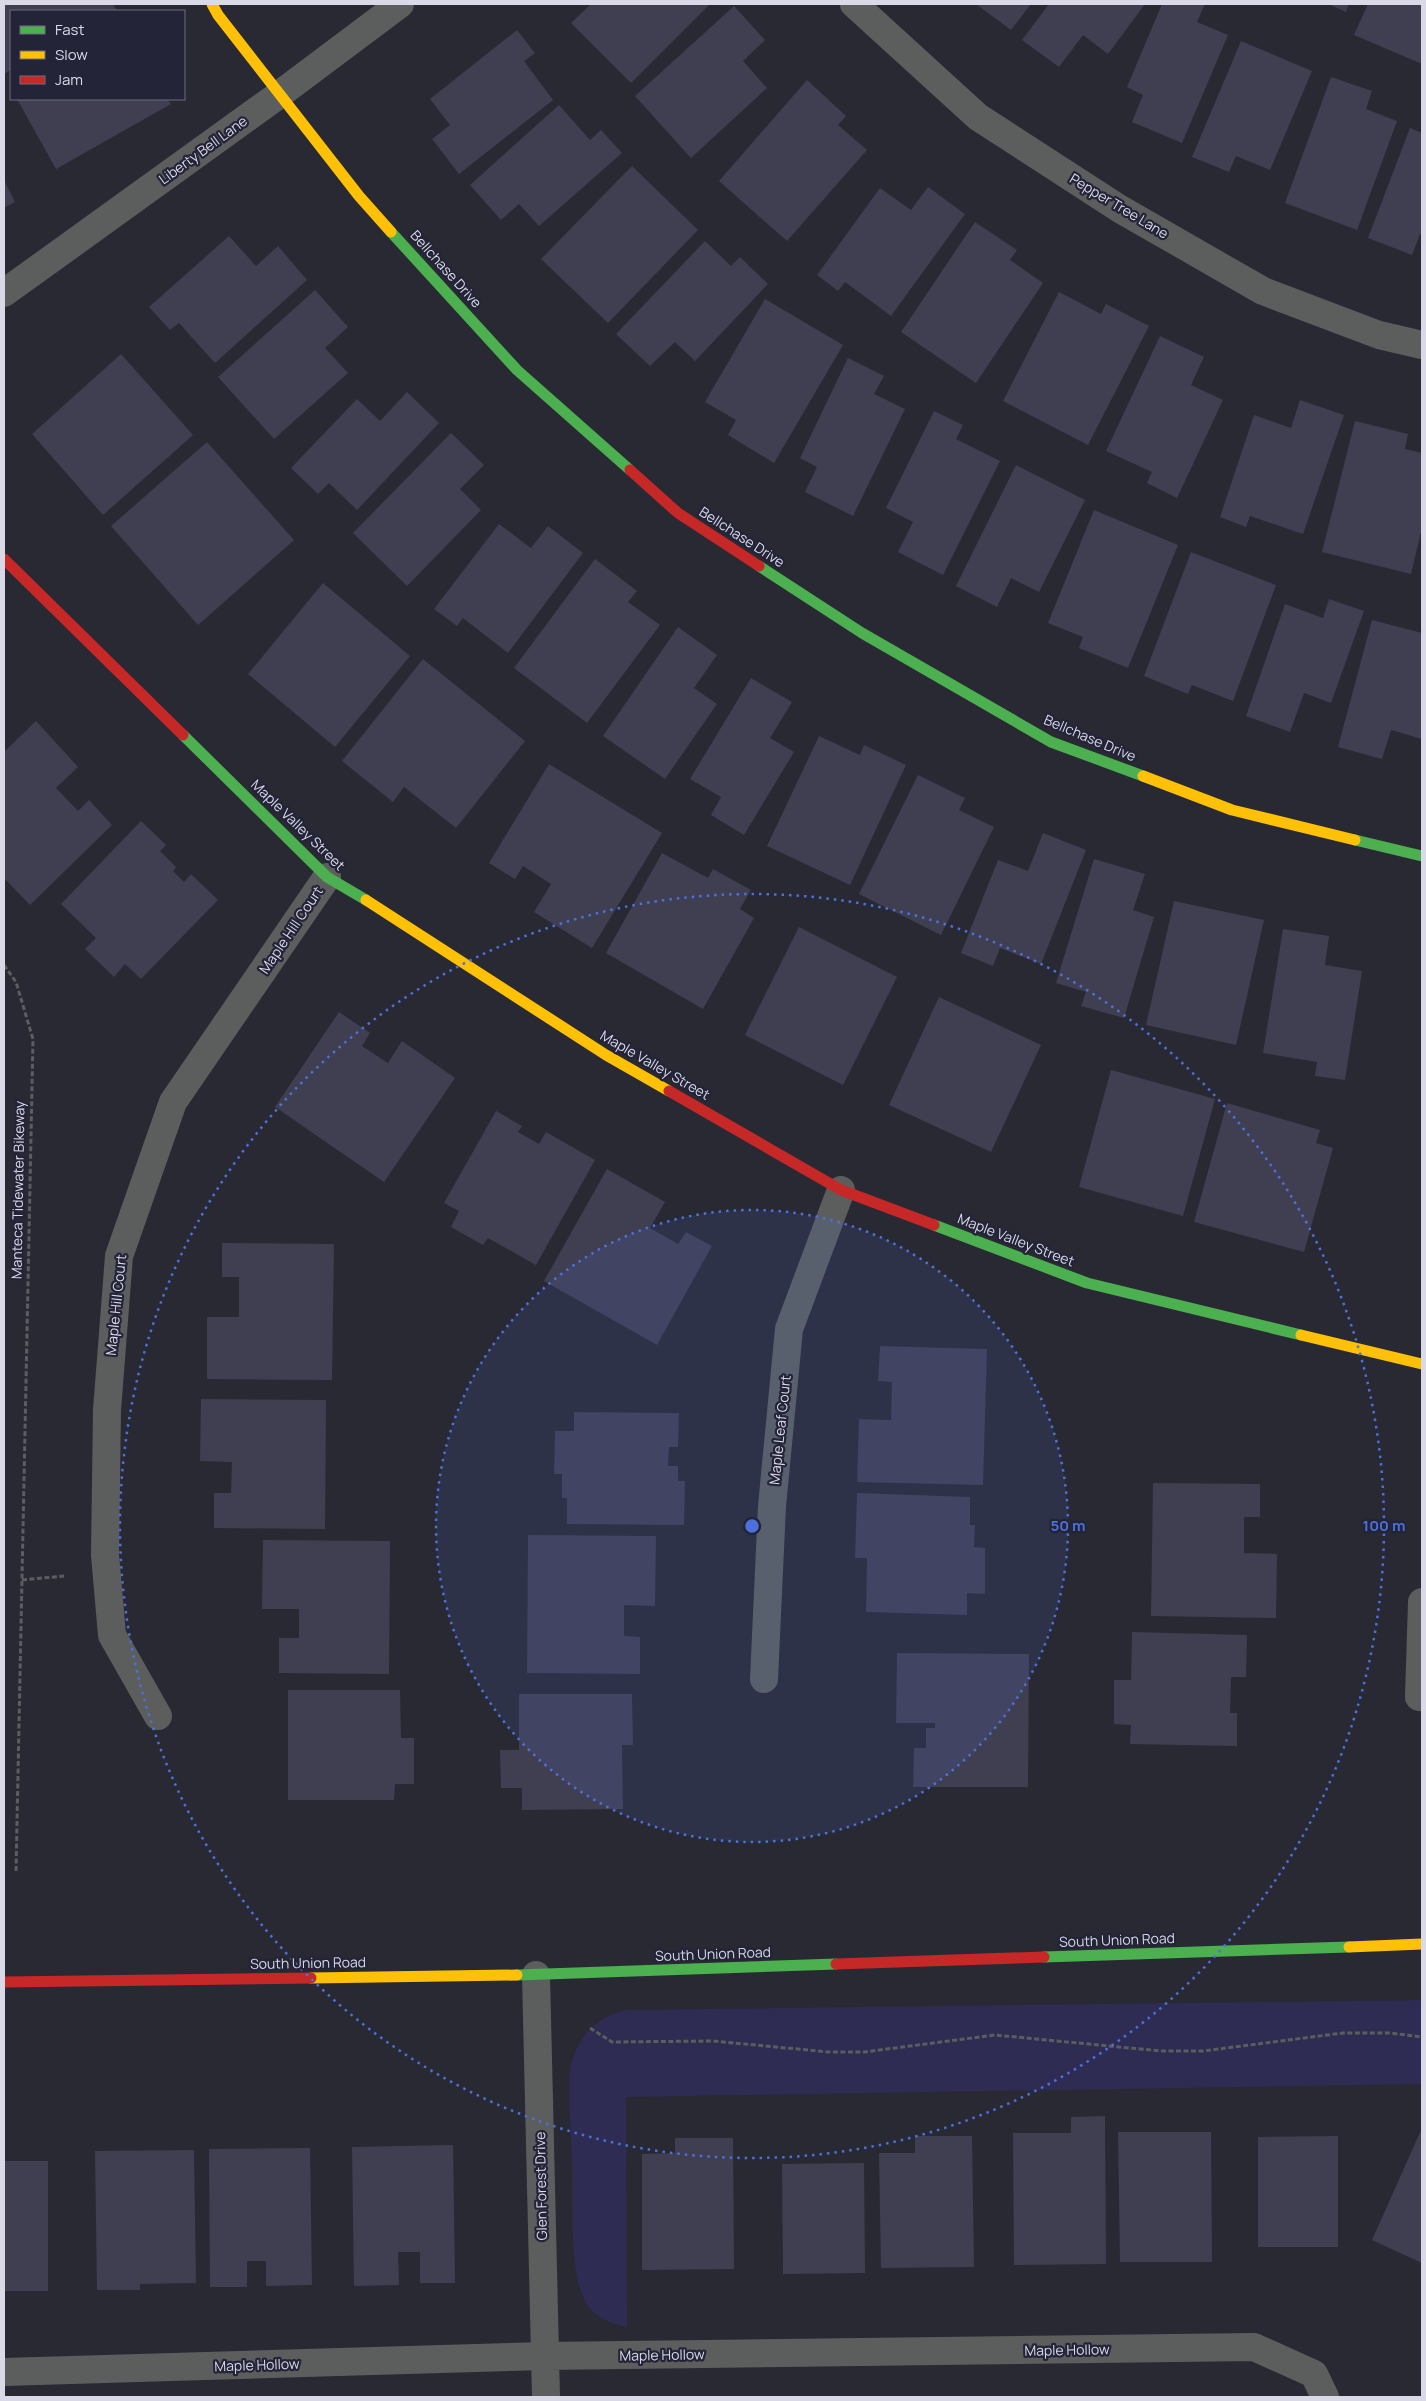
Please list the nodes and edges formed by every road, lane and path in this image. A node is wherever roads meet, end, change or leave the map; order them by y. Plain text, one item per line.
1 (212, 4) edge
2 (400, 4) edge
3 (854, 4) edge
4 (280, 94) junction
5 (4, 293) edge
6 (1422, 345) edge
7 (4, 559) edge
8 (1422, 856) edge
9 (327, 877) junction
10 (4, 965) edge
11 (841, 1190) junction
12 (1422, 1364) edge
13 (64, 1576) dead end
14 (22, 1580) junction
15 (1422, 1602) edge
16 (764, 1679) dead end
17 (1419, 1697) dead end
18 (158, 1716) dead end
19 (16, 1872) dead end
20 (1422, 1944) edge
21 (536, 1975) junction
22 (4, 1982) edge
23 (590, 2028) dead end
24 (1422, 2037) edge
25 (545, 2356) junction
26 (4, 2372) edge
27 (1320, 2386) edge
28 (546, 2397) edge

1 - 4 street, Bellchase Drive
2 - 4 street, Liberty Bell Lane
3 - 6 street, Pepper Tree Lane
4 - 5 street, Liberty Bell Lane
4 - 8 street, Bellchase Drive
7 - 9 street, Maple Valley Street
9 - 11 street, Maple Valley Street
9 - 18 street, Maple Hill Court
10 - 14 path, Manteca Tidewater Bikeway
11 - 12 street, Maple Valley Street
11 - 16 street, Maple Leaf Court
13 - 14 path
14 - 19 path, Manteca Tidewater Bikeway
15 - 17 street
20 - 21 street, South Union Road
21 - 22 street, South Union Road
21 - 25 street, Glen Forest Drive
23 - 24 path
25 - 26 street, Maple Hollow
25 - 27 street, Maple Hollow
25 - 28 street, Glen Forest Drive

